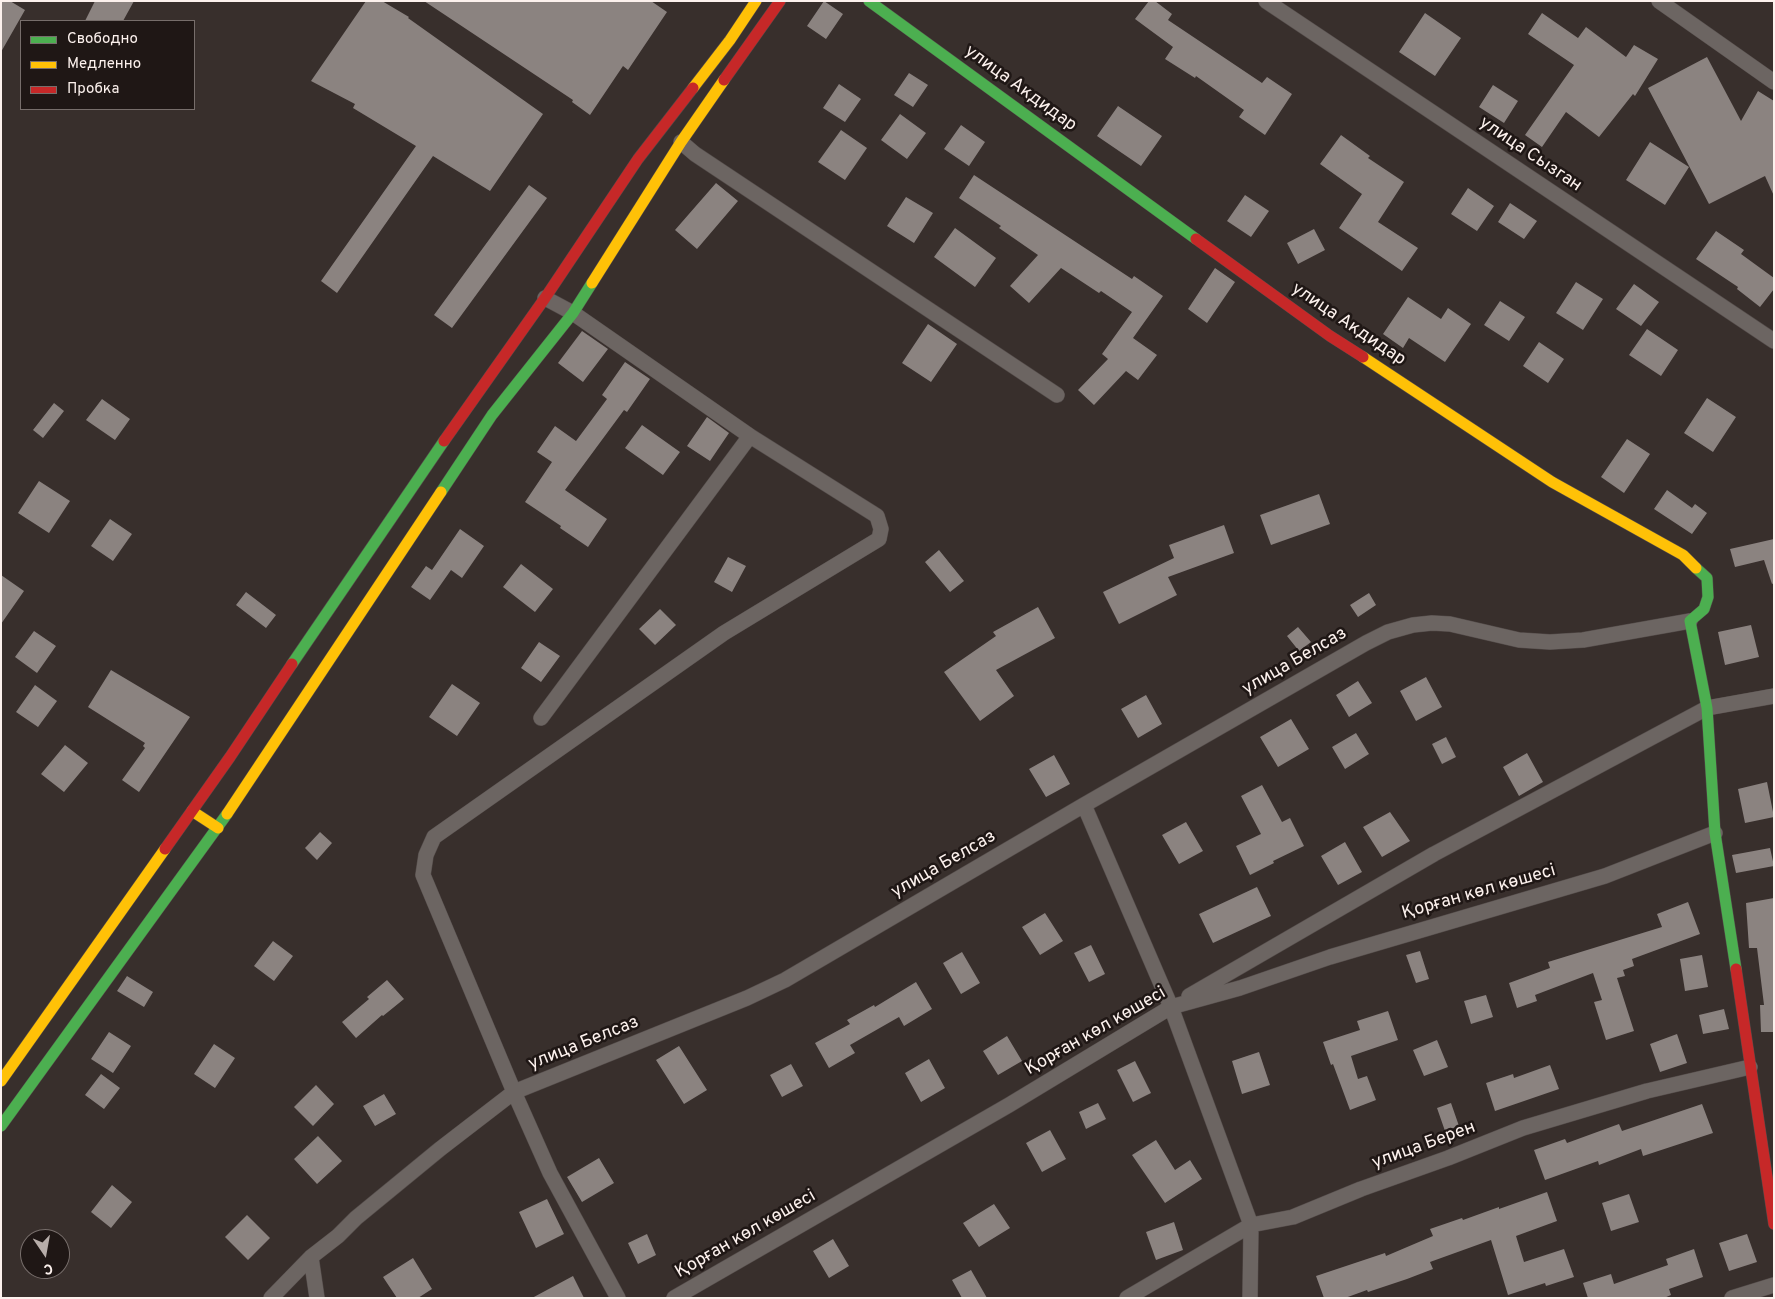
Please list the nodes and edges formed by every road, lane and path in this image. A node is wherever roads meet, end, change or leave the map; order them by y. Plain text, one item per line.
1 (756, 1) edge
2 (780, 1) edge
3 (869, 1) edge
4 (1266, 1) edge
5 (1659, 1) edge
6 (1774, 82) edge
7 (681, 142) junction
8 (545, 298) junction
9 (573, 313) junction
10 (1774, 341) edge
11 (1057, 395) dead end
12 (750, 436) junction
13 (1690, 621) junction
14 (1774, 696) edge
15 (1706, 708) junction
16 (541, 718) dead end
17 (1084, 805) junction
18 (192, 811) junction
19 (218, 828) junction
20 (1715, 833) junction
21 (1171, 1007) junction
22 (1750, 1067) junction
23 (1, 1081) edge
24 (514, 1092) junction
25 (1, 1126) edge
26 (1774, 1224) edge
27 (1251, 1225) junction
28 (311, 1257) junction
29 (1774, 1285) edge
30 (270, 1298) edge
31 (317, 1298) edge
32 (618, 1298) edge
33 (674, 1298) edge
34 (1127, 1298) edge
35 (1250, 1298) edge
36 (1732, 1298) edge

1 - 8 main road
2 - 7 main road
3 - 13 main road, улица Акдидар
4 - 10 street, улица Сызган
5 - 6 street
7 - 9 main road
7 - 11 street
8 - 9 street
8 - 18 main road
9 - 12 street
9 - 19 main road
12 - 16 street
12 - 24 street
13 - 15 main road
13 - 17 street, улица Белсаз
14 - 15 street
15 - 20 main road
15 - 21 street
17 - 21 street
17 - 24 street, улица Белсаз
18 - 19 main road
18 - 23 main road
19 - 25 main road
20 - 21 street, Қорған көл көшесі
20 - 22 main road
21 - 27 street
21 - 33 street, Қорған көл көшесі
22 - 26 main road
22 - 27 street, улица Берен
24 - 28 street, улица Белсаз
24 - 32 street
27 - 34 street, улица Берен
27 - 35 street
28 - 30 street, улица Белсаз
28 - 31 street
29 - 36 street

